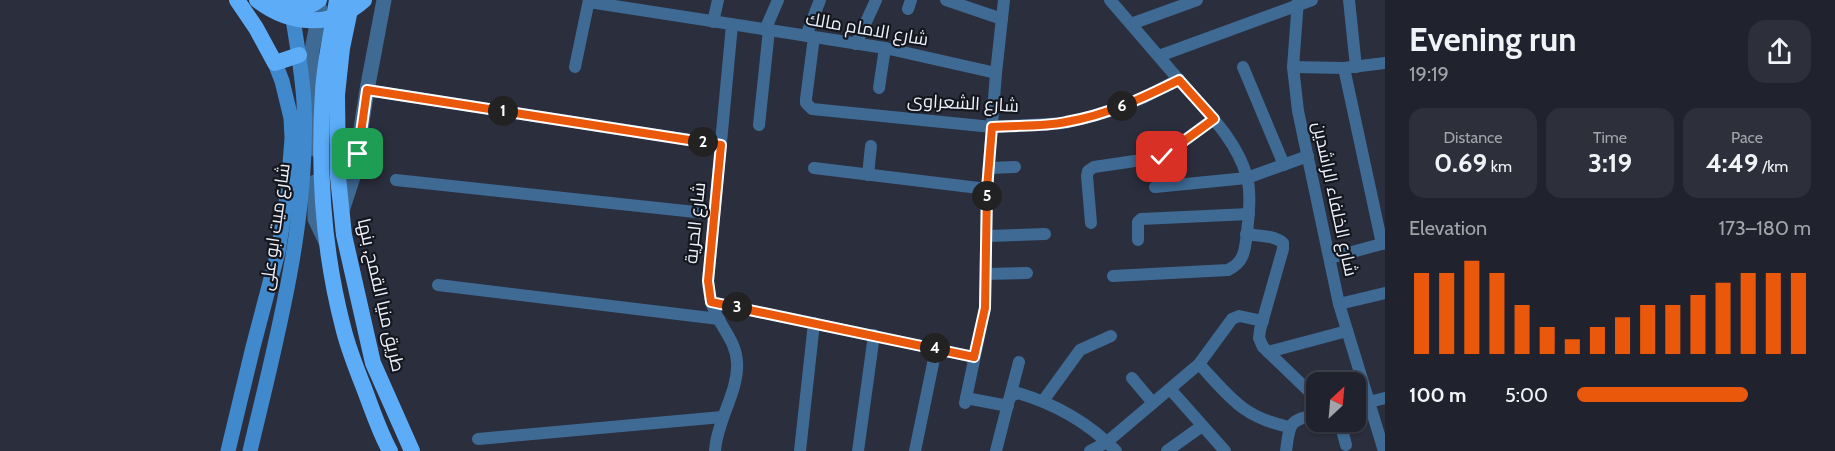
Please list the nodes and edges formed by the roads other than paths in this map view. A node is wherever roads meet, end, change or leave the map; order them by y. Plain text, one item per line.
1 (237, 0) edge
2 (257, 0) edge
3 (320, 0) edge
4 (336, 0) edge
5 (352, 0) edge
6 (364, 0) edge
7 (384, 0) edge
8 (718, 0) edge
9 (778, 0) edge
10 (820, 0) edge
11 (876, 0) edge
12 (946, 0) edge
13 (1004, 0) edge
14 (1110, 0) edge
15 (1197, 0) edge
16 (1312, 0) edge
17 (1349, 0) edge
18 (589, 1) edge
19 (285, 3) edge
20 (1297, 3) edge
21 (1002, 19) junction
22 (712, 22) junction
23 (1131, 24) junction
24 (732, 25) junction
25 (767, 30) junction
26 (810, 37) junction
27 (856, 44) junction
28 (885, 48) junction
29 (299, 55) junction
30 (1159, 56) junction
31 (275, 63) junction
32 (1385, 65) edge
33 (575, 67) dead end
34 (1243, 67) dead end
35 (1293, 67) junction
36 (1350, 67) junction
37 (996, 73) junction
38 (1179, 80) junction
39 (879, 88) dead end
40 (367, 90) junction
41 (1214, 119) junction
42 (759, 125) dead end
43 (992, 127) junction
44 (721, 145) junction
45 (871, 146) dead end
46 (1308, 156) junction
47 (1284, 165) junction
48 (1015, 167) dead end
49 (814, 168) dead end
50 (989, 168) junction
51 (868, 175) junction
52 (1247, 178) junction
53 (396, 180) dead end
54 (1155, 187) dead end
55 (987, 189) junction
56 (342, 211) junction
57 (714, 214) junction
58 (1249, 214) junction
59 (1091, 223) dead end
60 (1045, 234) dead end
61 (1246, 234) junction
62 (988, 236) junction
63 (1138, 240) dead end
64 (1383, 243) edge
65 (328, 246) junction
66 (1330, 258) junction
67 (1027, 273) dead end
68 (986, 274) junction
69 (1113, 276) dead end
70 (438, 285) dead end
71 (1385, 293) edge
72 (711, 302) junction
73 (1339, 304) junction
74 (718, 319) junction
75 (1263, 321) junction
76 (814, 322) junction
77 (1347, 331) junction
78 (874, 335) junction
79 (1112, 336) dead end
80 (936, 348) junction
81 (1268, 352) junction
82 (974, 357) junction
83 (1019, 362) dead end
84 (1198, 363) junction
85 (1132, 378) dead end
86 (1306, 388) edge
87 (1170, 389) junction
88 (1385, 399) edge
89 (1043, 401) junction
90 (1369, 402) junction
91 (1009, 403) junction
92 (1366, 403) edge
93 (1153, 404) junction
94 (722, 417) junction
95 (1306, 417) edge
96 (1202, 426) junction
97 (1289, 428) junction
98 (1342, 432) edge
99 (478, 439) dead end
100 (1112, 446) edge
101 (1346, 446) dead end
102 (228, 451) edge
103 (250, 451) edge
104 (390, 451) edge
105 (412, 451) edge
106 (715, 451) edge
107 (800, 451) edge
108 (858, 451) edge
109 (915, 451) edge
110 (996, 451) edge
111 (1089, 451) edge
112 (1167, 451) edge
113 (1225, 451) edge
114 (1286, 451) edge
115 (1384, 451) edge

1 - 31 highway
2 - 6 highway, bridge
3 - 19 highway
3 - 65 street
4 - 65 highway
5 - 56 highway, طريق منيا القمح, بنها
7 - 40 street
8 - 22 street
9 - 25 street
10 - 26 street
11 - 27 street
12 - 21 street
13 - 21 street
14 - 23 street
15 - 23 street
16 - 20 street
17 - 36 street
18 - 22 street, شارع الامام مالك
18 - 33 street
19 - 29 main road, شارع ميت ابو على
20 - 30 street
20 - 35 street, شارع الخلفاء الراشدين
21 - 37 street
22 - 24 street, شارع الامام مالك
23 - 30 street
24 - 25 street, شارع الامام مالك
24 - 44 street, شارع الحرية
25 - 26 street, شارع الامام مالك
25 - 42 street
26 - 27 street, شارع الامام مالك
26 - 43 street, شارع الشعراوى
27 - 28 street, شارع الامام مالك
28 - 37 street, شارع الامام مالك
28 - 39 street
29 - 31 highway
29 - 103 main road, شارع ميت ابو على
30 - 38 street
31 - 102 main road, شارع ميت ابو على
32 - 36 street
34 - 47 street
35 - 36 street
35 - 46 street, شارع الخلفاء الراشدين
36 - 64 street
37 - 43 street
38 - 41 street
38 - 43 street, شارع الشعراوى
40 - 44 street
40 - 56 street
41 - 52 street
41 - 59 street
43 - 50 street
44 - 57 street, شارع الحرية
45 - 51 street
46 - 47 street
46 - 66 street, شارع الخلفاء الراشدين
47 - 52 street
48 - 50 street
49 - 51 street
50 - 55 street
51 - 55 street
52 - 54 street
52 - 58 street
53 - 57 street
55 - 62 street
56 - 105 highway, طريق منيا القمح, بنها
57 - 72 street, شارع الحرية
58 - 61 street
58 - 63 street
60 - 62 street
61 - 69 street
61 - 75 street
62 - 68 street
64 - 66 street
65 - 104 highway
66 - 73 street, شارع الخلفاء الراشدين
67 - 68 street
68 - 82 street
70 - 74 street
71 - 73 street
72 - 74 street, شارع الحرية
72 - 76 street
73 - 77 street, شارع الخلفاء الراشدين
74 - 94 street, شارع الحرية
75 - 81 street
75 - 84 street
76 - 78 street
76 - 107 street
77 - 81 street
77 - 90 street, شارع الخلفاء الراشدين
78 - 80 street
78 - 108 street
79 - 89 street
80 - 82 street
80 - 109 street
81 - 86 street
82 - 91 street
83 - 91 street
84 - 87 street
84 - 97 street
85 - 93 street
87 - 93 street
87 - 96 street
88 - 90 street
89 - 91 street
89 - 100 street
90 - 92 street
90 - 115 street, شارع الخلفاء الراشدين
91 - 110 street
93 - 100 street
94 - 99 street
94 - 106 street, شارع الحرية
95 - 97 street
96 - 112 street
96 - 113 street
97 - 114 street
98 - 101 street
100 - 111 street

